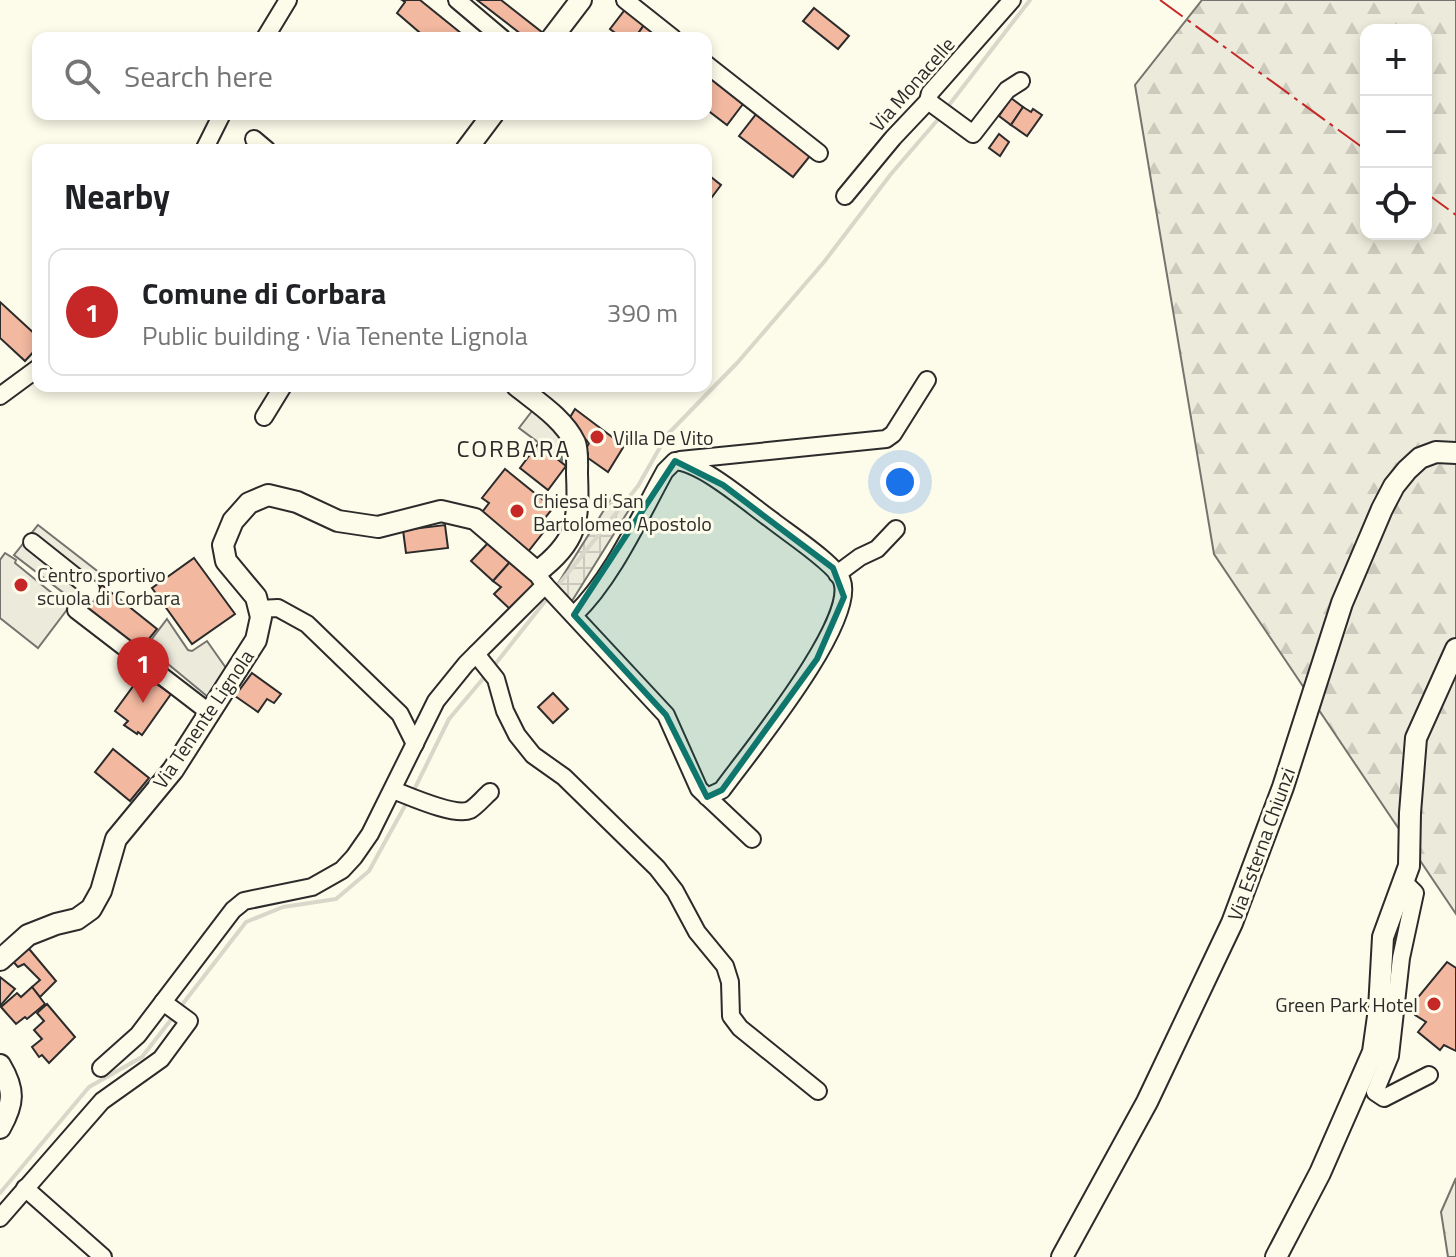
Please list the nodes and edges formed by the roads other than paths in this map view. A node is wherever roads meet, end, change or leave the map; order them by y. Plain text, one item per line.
1 (288, 0) edge
2 (457, 0) edge
3 (581, 0) edge
4 (625, 0) edge
5 (1012, 0) edge
6 (269, 32) edge
7 (495, 32) edge
8 (557, 32) edge
9 (665, 32) edge
10 (712, 69) edge
11 (1021, 81) dead end
12 (928, 101) junction
13 (219, 120) edge
14 (488, 120) edge
15 (207, 144) edge
16 (470, 144) edge
17 (819, 153) dead end
18 (845, 196) dead end
19 (32, 372) edge
20 (927, 380) dead end
21 (279, 392) edge
22 (524, 392) edge
23 (0, 396) edge
24 (264, 417) dead end
25 (1456, 453) edge
26 (680, 462) junction
27 (896, 529) dead end
28 (32, 542) dead end
29 (837, 574) junction
30 (541, 579) junction
31 (259, 609) junction
32 (574, 615) junction
33 (1456, 649) edge
34 (476, 654) junction
35 (210, 713) junction
36 (415, 744) junction
37 (490, 792) dead end
38 (404, 794) junction
39 (707, 797) junction
40 (752, 839) dead end
41 (1403, 881) junction
42 (0, 960) edge
43 (163, 1002) junction
44 (0, 1065) edge
45 (101, 1068) dead end
46 (1429, 1075) dead end
47 (818, 1091) dead end
48 (0, 1128) edge
49 (25, 1188) junction
50 (0, 1218) edge
51 (103, 1257) edge
52 (1062, 1257) edge
53 (1276, 1257) edge

1 - 6 street
2 - 7 street
3 - 8 main road
4 - 9 street
5 - 12 street, Via Monacelle
10 - 17 street
11 - 12 street
12 - 18 street, Via Monacelle
13 - 15 street
14 - 16 main road
19 - 23 street
20 - 26 street
21 - 24 street
22 - 30 main road
25 - 52 main road, Via Esterna Chiunzi
26 - 29 street
26 - 32 street
27 - 29 street
28 - 35 street
29 - 39 street
30 - 31 main road
30 - 32 street
30 - 34 street
31 - 35 main road, Via Tenente Lignola
31 - 36 street
32 - 39 street
33 - 41 main road
34 - 36 street
34 - 47 street
35 - 42 main road, Via Tenente Lignola
36 - 38 street
37 - 38 street
38 - 43 street
39 - 40 street
41 - 46 street
41 - 53 main road
43 - 45 street
43 - 49 street
44 - 48 main road
49 - 50 street
49 - 51 street

